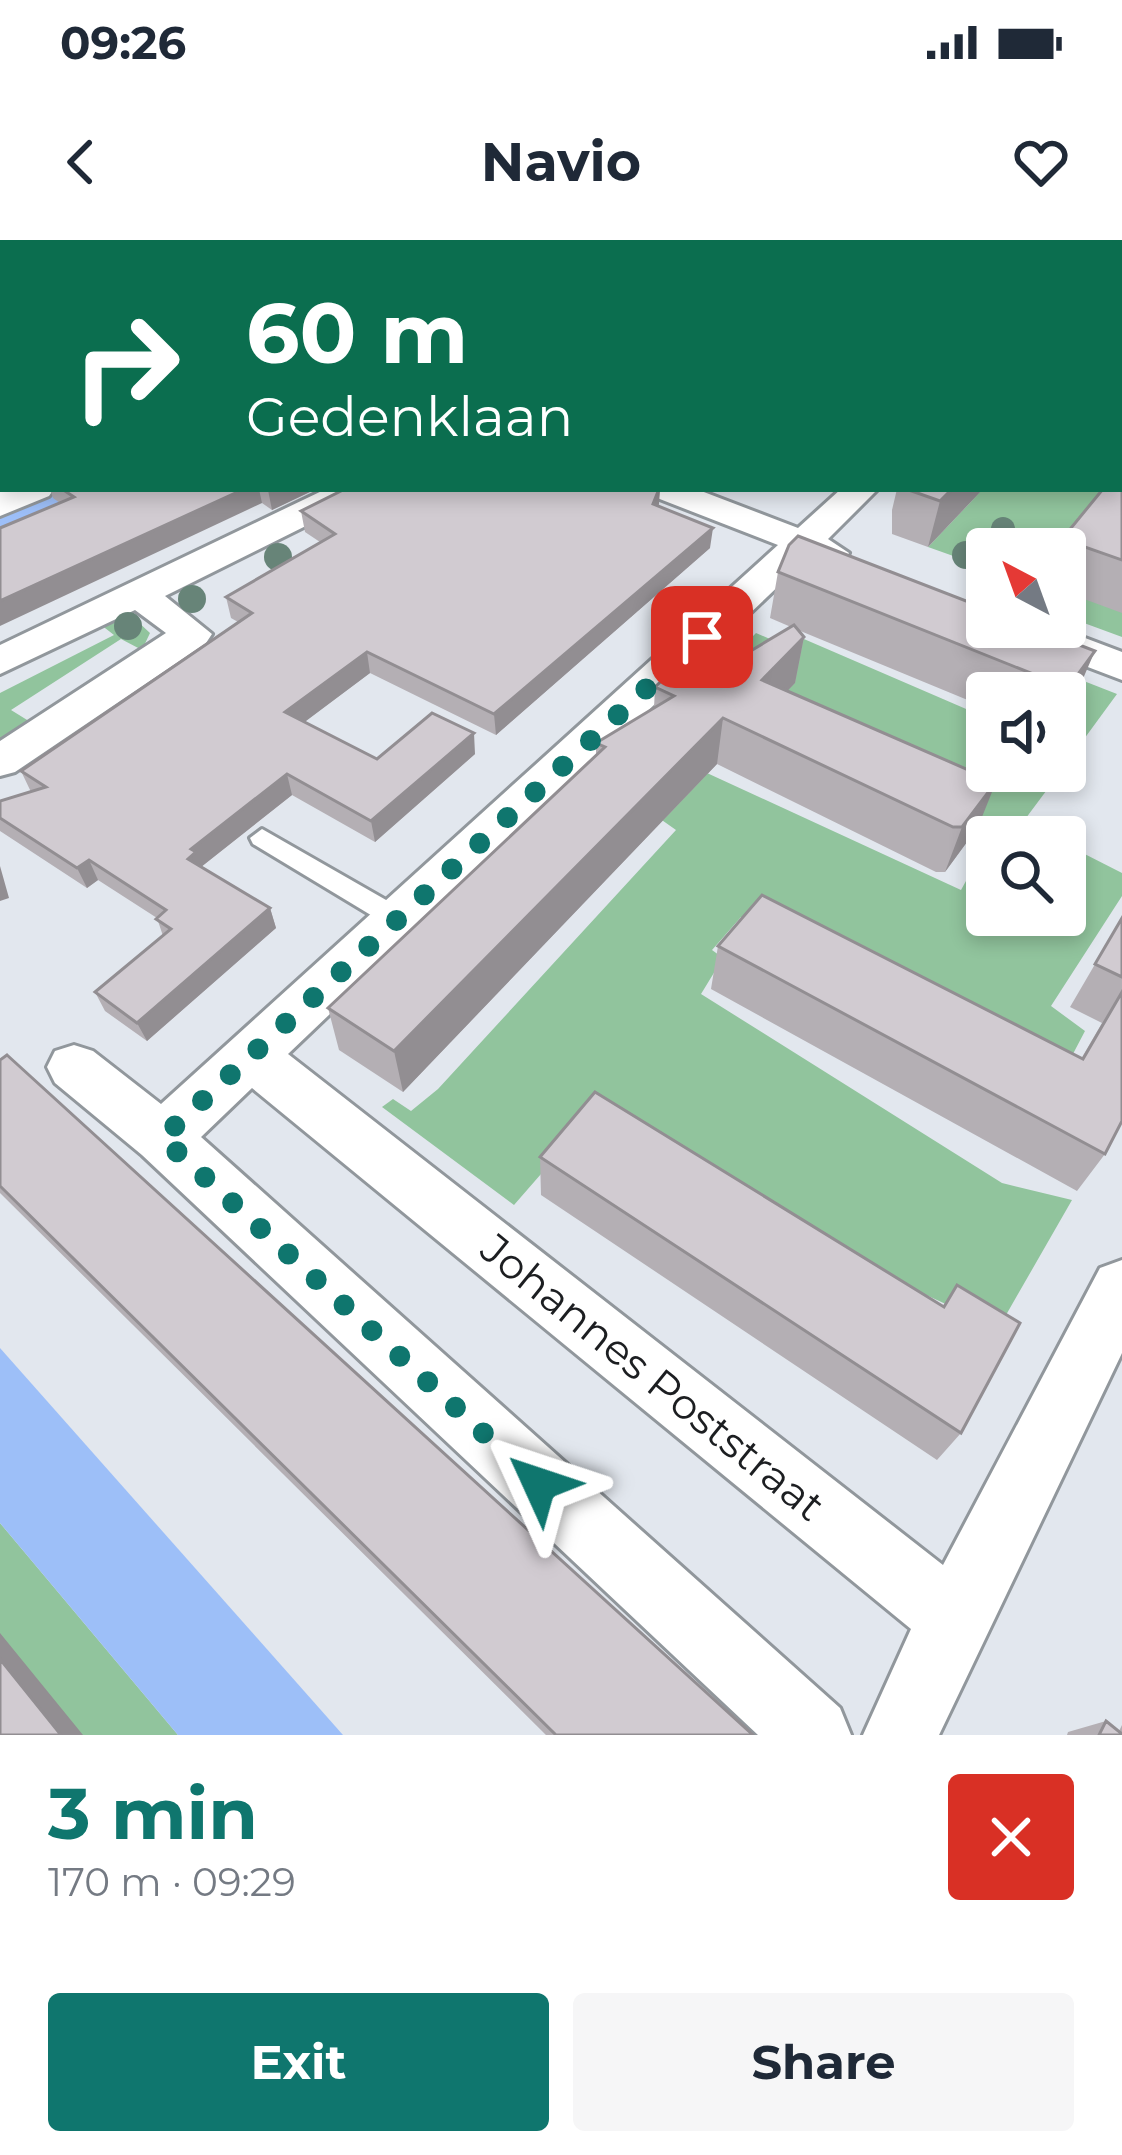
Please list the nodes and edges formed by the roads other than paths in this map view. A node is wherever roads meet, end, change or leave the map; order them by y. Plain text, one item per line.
1 (30, 492) edge
2 (347, 492) edge
3 (672, 492) edge
4 (858, 492) edge
5 (0, 505) edge
6 (803, 543) junction
7 (865, 566) edge
8 (139, 595) junction
9 (1074, 648) edge
10 (0, 661) edge
11 (1122, 667) edge
12 (0, 761) edge
13 (262, 838) dead end
14 (398, 919) junction
15 (251, 1056) junction
16 (74, 1067) dead end
17 (162, 1138) junction
18 (1118, 1310) edge
19 (954, 1618) junction
20 (812, 1735) edge
21 (901, 1735) edge

1 - 5 street
2 - 8 street
3 - 6 street
4 - 6 street
6 - 7 street
6 - 14 street
8 - 10 street
8 - 12 street
9 - 11 street
13 - 14 lane
14 - 15 street
15 - 17 street
15 - 19 street, Johannes Poststraat
16 - 17 street
17 - 20 street
18 - 19 street
19 - 21 street

